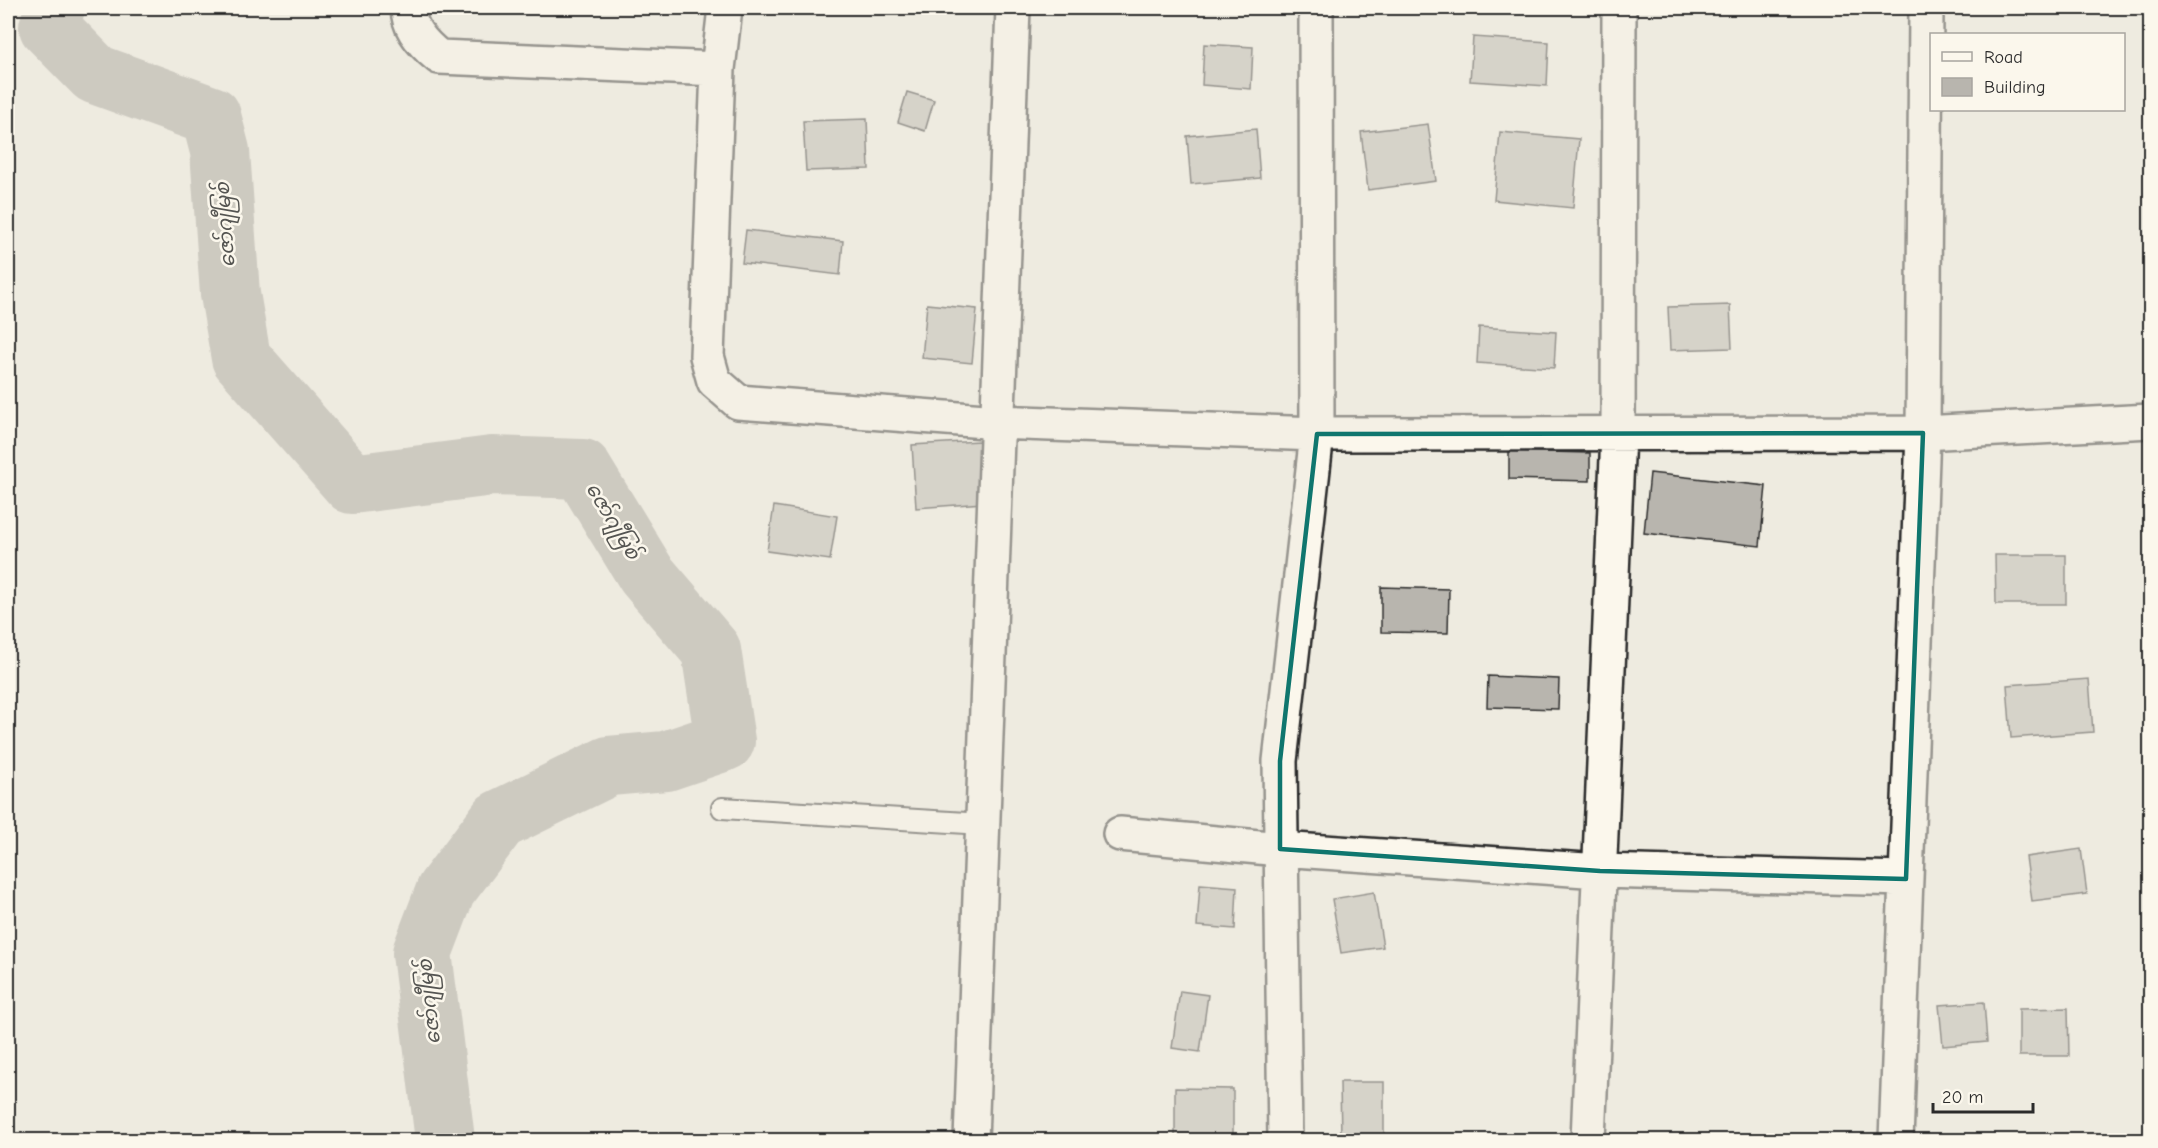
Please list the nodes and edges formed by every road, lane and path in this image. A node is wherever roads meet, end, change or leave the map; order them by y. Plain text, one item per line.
1 (408, 8) edge
2 (725, 8) edge
3 (1013, 8) edge
4 (1317, 8) edge
5 (1619, 8) edge
6 (1926, 8) edge
7 (718, 69) junction
8 (2151, 421) edge
9 (998, 422) junction
10 (1923, 433) junction
11 (1317, 434) junction
12 (1618, 434) junction
13 (722, 808) dead end
14 (983, 824) junction
15 (1120, 834) dead end
16 (1280, 849) junction
17 (1600, 871) junction
18 (1906, 879) junction
19 (971, 1140) edge
20 (1285, 1140) edge
21 (1588, 1140) edge
22 (1896, 1140) edge

1 - 7 street
2 - 7 street
3 - 9 street
4 - 11 street
5 - 12 street
6 - 10 street
7 - 9 street
8 - 10 street
9 - 11 street
9 - 14 street
10 - 12 street
10 - 18 street
11 - 12 street
11 - 16 street
12 - 17 street
13 - 14 lane
14 - 19 street
15 - 16 street
16 - 17 street
16 - 20 street
17 - 18 street
17 - 21 street
18 - 22 street

